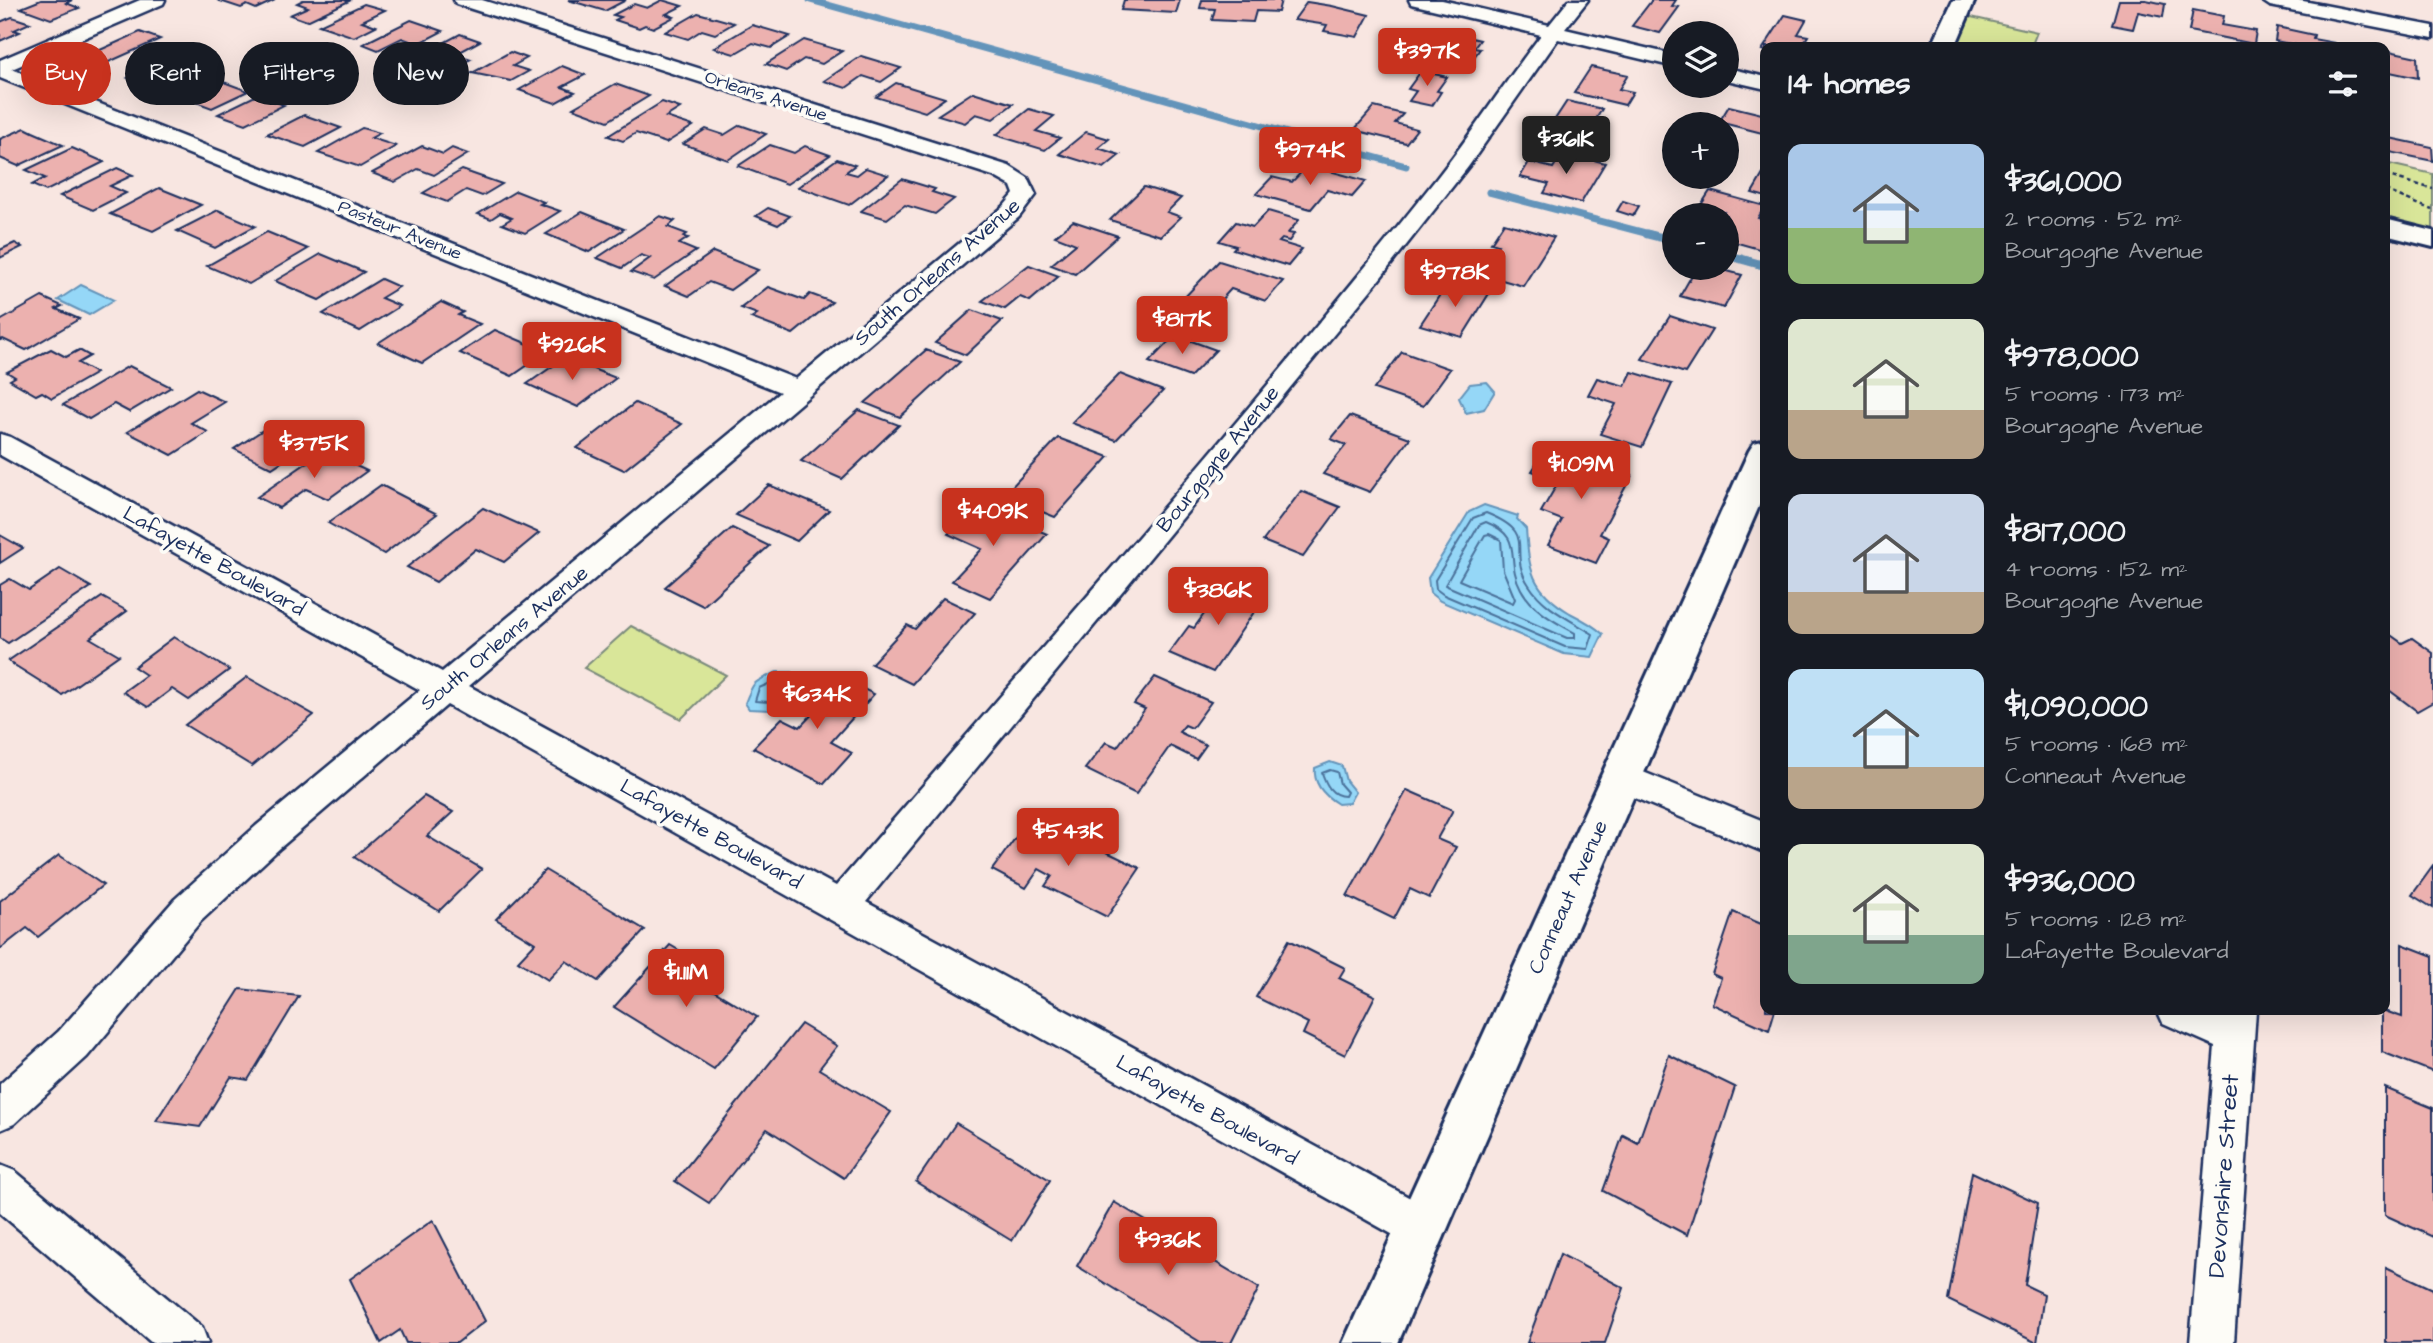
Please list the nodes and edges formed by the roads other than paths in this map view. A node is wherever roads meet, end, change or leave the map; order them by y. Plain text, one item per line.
1 (156, 0) edge
2 (463, 0) edge
3 (1418, 0) edge
4 (1579, 0) edge
5 (1964, 0) edge
6 (2270, 0) edge
7 (1552, 32) junction
8 (2433, 32) edge
9 (1945, 42) edge
10 (1662, 58) edge
11 (0, 69) edge
12 (1739, 77) edge
13 (1760, 82) edge
14 (1024, 187) joint
15 (2390, 229) edge
16 (2433, 239) edge
17 (800, 390) junction
18 (0, 443) edge
19 (1760, 465) edge
20 (446, 687) junction
21 (1621, 778) junction
22 (1760, 836) edge
23 (841, 906) junction
24 (2201, 1015) edge
25 (2236, 1022) edge
26 (0, 1111) edge
27 (0, 1186) edge
28 (1421, 1227) junction
29 (186, 1343) edge
30 (1370, 1343) edge
31 (2212, 1343) edge

1 - 11 street
2 - 14 street, Orleans Avenue
3 - 7 street
4 - 7 street, Bourgogne Avenue
5 - 9 street
6 - 8 street
7 - 10 street
7 - 23 street, Bourgogne Avenue
11 - 17 street, Pasteur Avenue
12 - 13 street
14 - 17 street, South Orleans Avenue
15 - 16 street
17 - 20 street, South Orleans Avenue
18 - 20 street, Lafayette Boulevard
19 - 21 street, Conneaut Avenue
20 - 23 street, Lafayette Boulevard
20 - 26 street, South Orleans Avenue
21 - 22 street
21 - 28 street, Conneaut Avenue
23 - 28 street, Lafayette Boulevard
24 - 25 street
25 - 31 street, Devonshire Street
27 - 29 street
28 - 30 street, Conneaut Avenue

